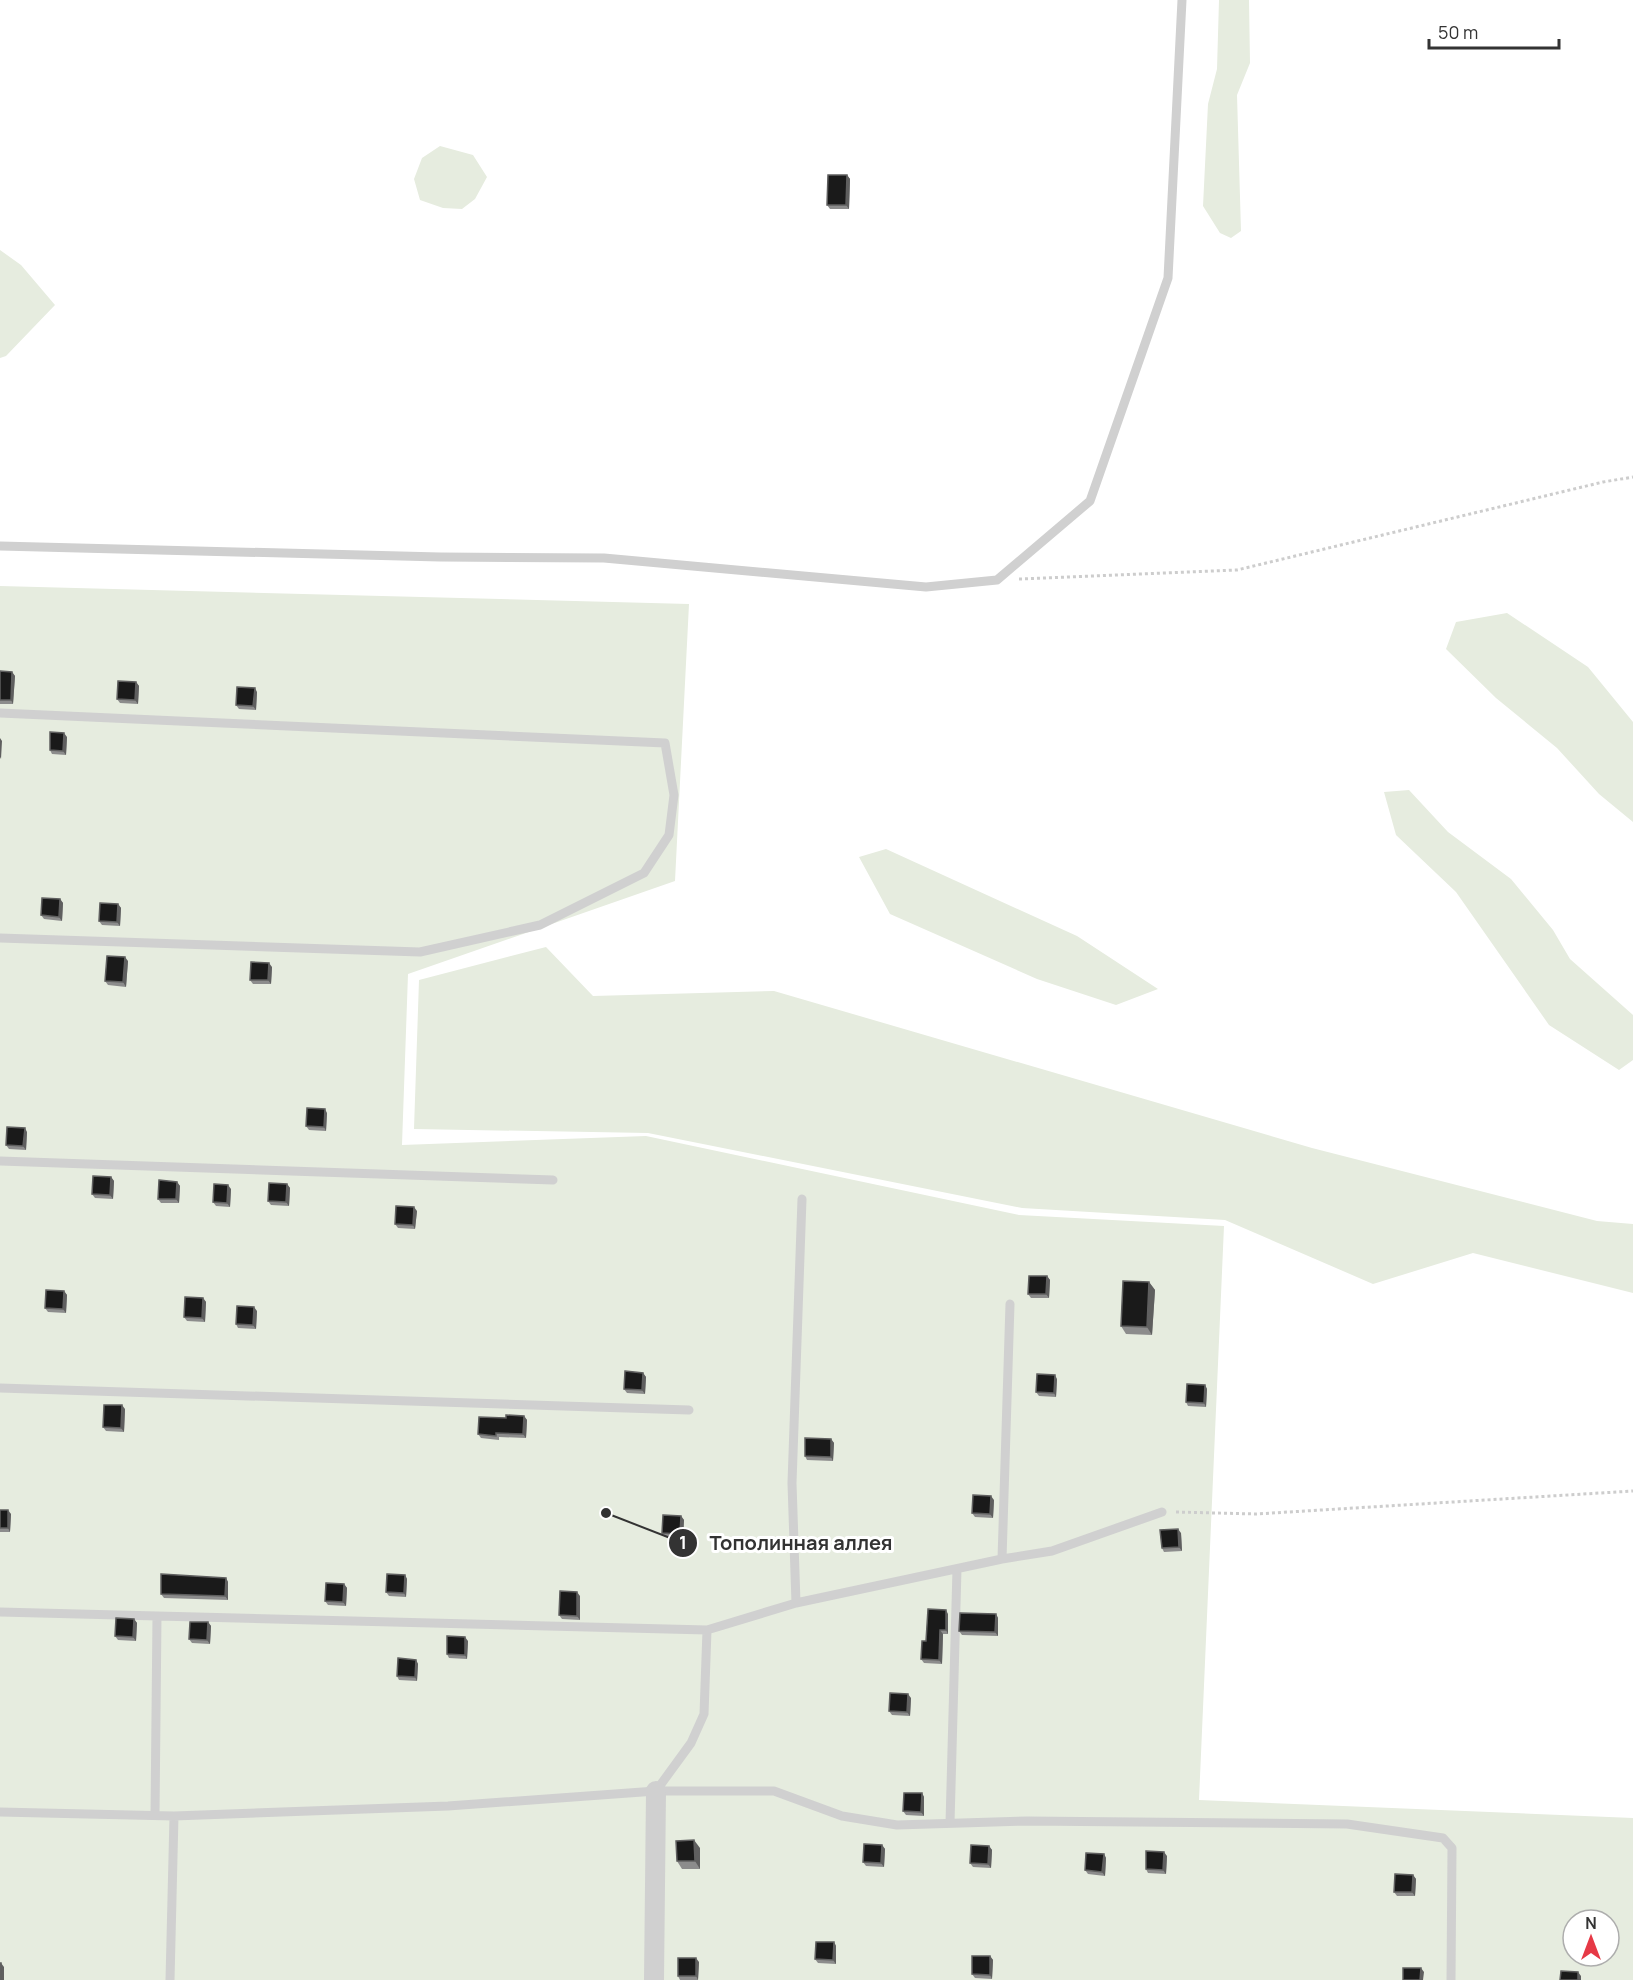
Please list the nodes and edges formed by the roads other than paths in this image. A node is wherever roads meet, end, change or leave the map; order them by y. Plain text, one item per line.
1 (1182, 0) edge
2 (0, 546) edge
3 (0, 713) edge
4 (0, 938) edge
5 (0, 1161) edge
6 (552, 1180) dead end
7 (802, 1199) dead end
8 (1010, 1304) dead end
9 (0, 1388) edge
10 (689, 1410) dead end
11 (1162, 1512) road end
12 (1002, 1559) junction
13 (957, 1569) junction
14 (796, 1603) junction
15 (0, 1612) edge
16 (157, 1616) junction
17 (707, 1630) junction
18 (656, 1791) junction
19 (0, 1812) edge
20 (155, 1815) junction
21 (174, 1815) junction
22 (951, 1823) junction
23 (170, 1980) edge
24 (654, 1980) edge
25 (1451, 1980) edge

1 - 2 lane
3 - 4 lane
5 - 6 lane
7 - 14 lane
8 - 12 lane
9 - 10 lane
11 - 12 lane
12 - 13 lane
13 - 14 lane
13 - 22 lane
14 - 17 lane
15 - 16 lane
16 - 17 lane
16 - 20 lane
17 - 18 lane
18 - 21 lane
18 - 22 lane
18 - 24 street
19 - 20 lane
20 - 21 lane
21 - 23 lane
22 - 25 lane

